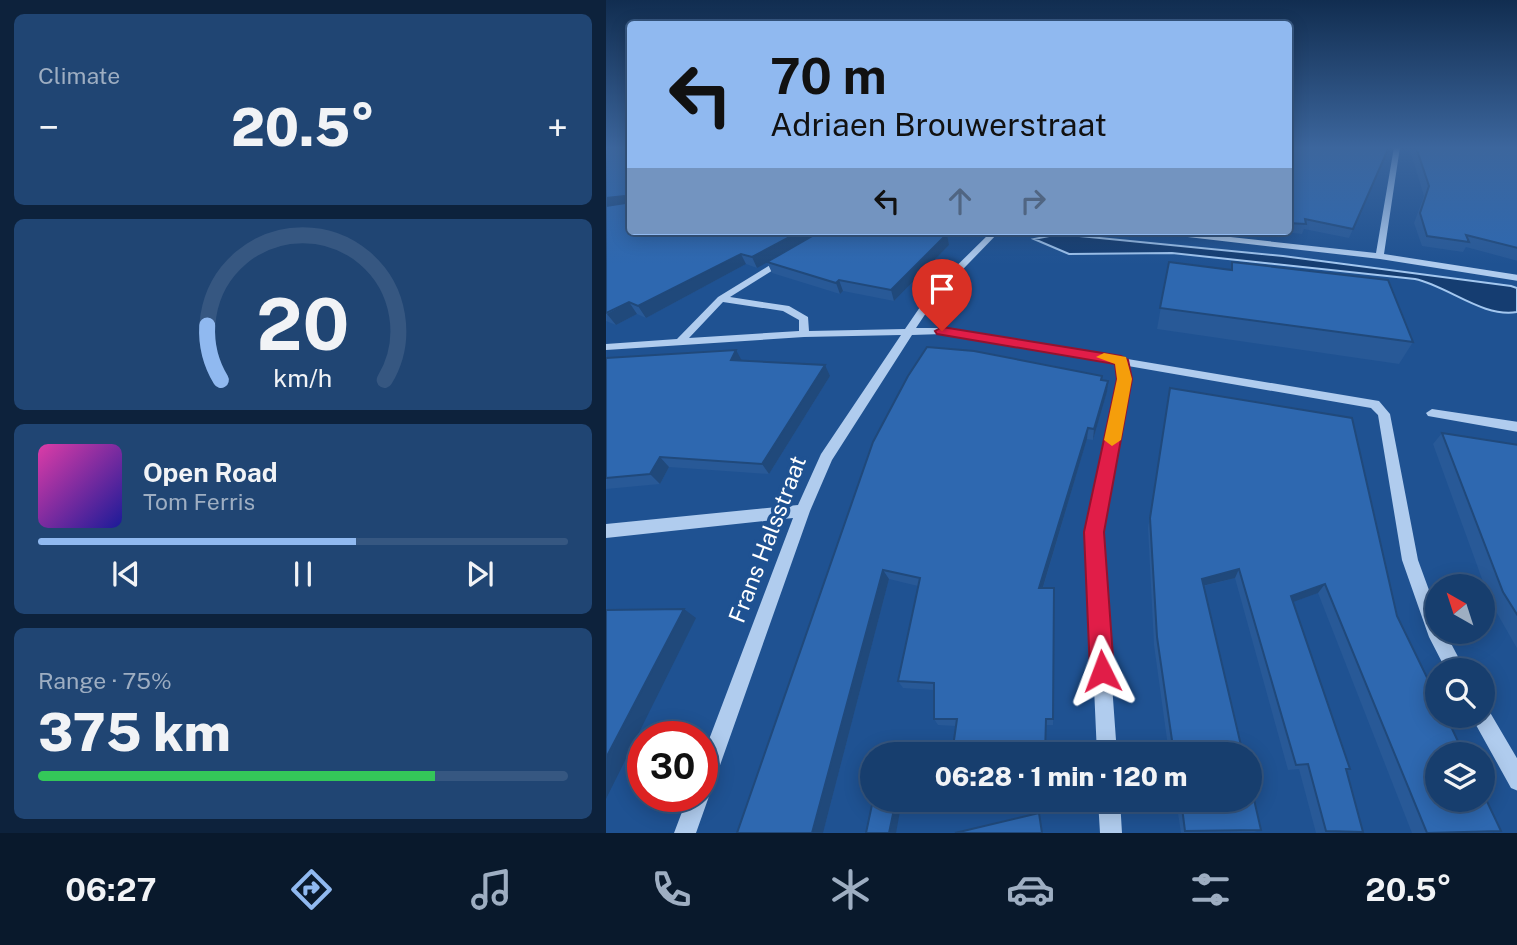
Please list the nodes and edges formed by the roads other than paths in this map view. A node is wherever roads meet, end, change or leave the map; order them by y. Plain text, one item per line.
1 (1391, 186) edge
2 (992, 235) edge
3 (1205, 235) edge
4 (798, 252) edge
5 (1380, 256) junction
6 (1518, 278) edge
7 (721, 299) junction
8 (909, 333) junction
9 (804, 334) junction
10 (680, 342) junction
11 (606, 347) edge
12 (1121, 360) junction
13 (1432, 413) dead end
14 (1518, 427) edge
15 (803, 511) junction
16 (606, 531) edge
17 (1450, 658) edge
18 (1488, 728) edge
19 (1106, 742) edge
20 (718, 743) edge
21 (1518, 781) edge
22 (693, 812) edge
23 (1110, 812) edge
24 (685, 833) edge
25 (1111, 833) edge

1 - 5 street
2 - 8 street, Frans Halsstraat
3 - 5 street
4 - 7 street
5 - 6 street
7 - 9 street
7 - 10 street
8 - 9 street
8 - 12 street
8 - 15 street, Frans Halsstraat
9 - 10 street
10 - 11 street
12 - 17 street
12 - 19 street
13 - 14 street
15 - 16 street
15 - 20 street, Frans Halsstraat
18 - 21 street
22 - 24 street
23 - 25 street

